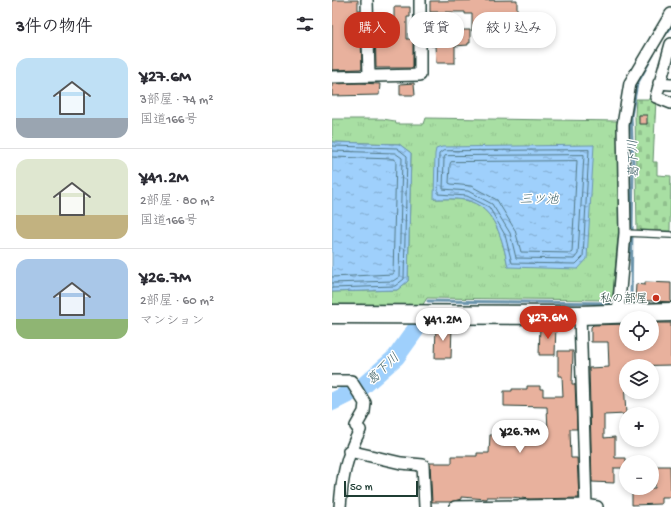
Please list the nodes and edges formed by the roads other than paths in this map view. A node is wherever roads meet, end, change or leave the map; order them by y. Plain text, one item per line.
1 (367, 0) edge
2 (420, 0) edge
3 (671, 14) edge
4 (658, 36) junction
5 (671, 38) edge
6 (671, 44) edge
7 (668, 62) edge
8 (332, 76) edge
9 (369, 76) junction
10 (659, 83) junction
11 (671, 84) edge
12 (671, 103) edge
13 (625, 233) junction
14 (671, 236) edge
15 (671, 312) edge
16 (618, 313) junction
17 (332, 314) edge
18 (580, 315) junction
19 (332, 381) edge
20 (349, 451) junction
21 (588, 506) edge
22 (340, 507) edge
23 (426, 507) edge
24 (455, 507) edge

1 - 9 street
2 - 9 street
3 - 4 street
4 - 5 street
4 - 13 street
6 - 7 street
7 - 10 street
8 - 9 street
10 - 11 street
10 - 12 street
13 - 14 lane
13 - 16 street
15 - 16 highway
16 - 18 highway
17 - 18 highway
18 - 21 street
19 - 20 street
20 - 22 street
20 - 23 street
21 - 24 street

